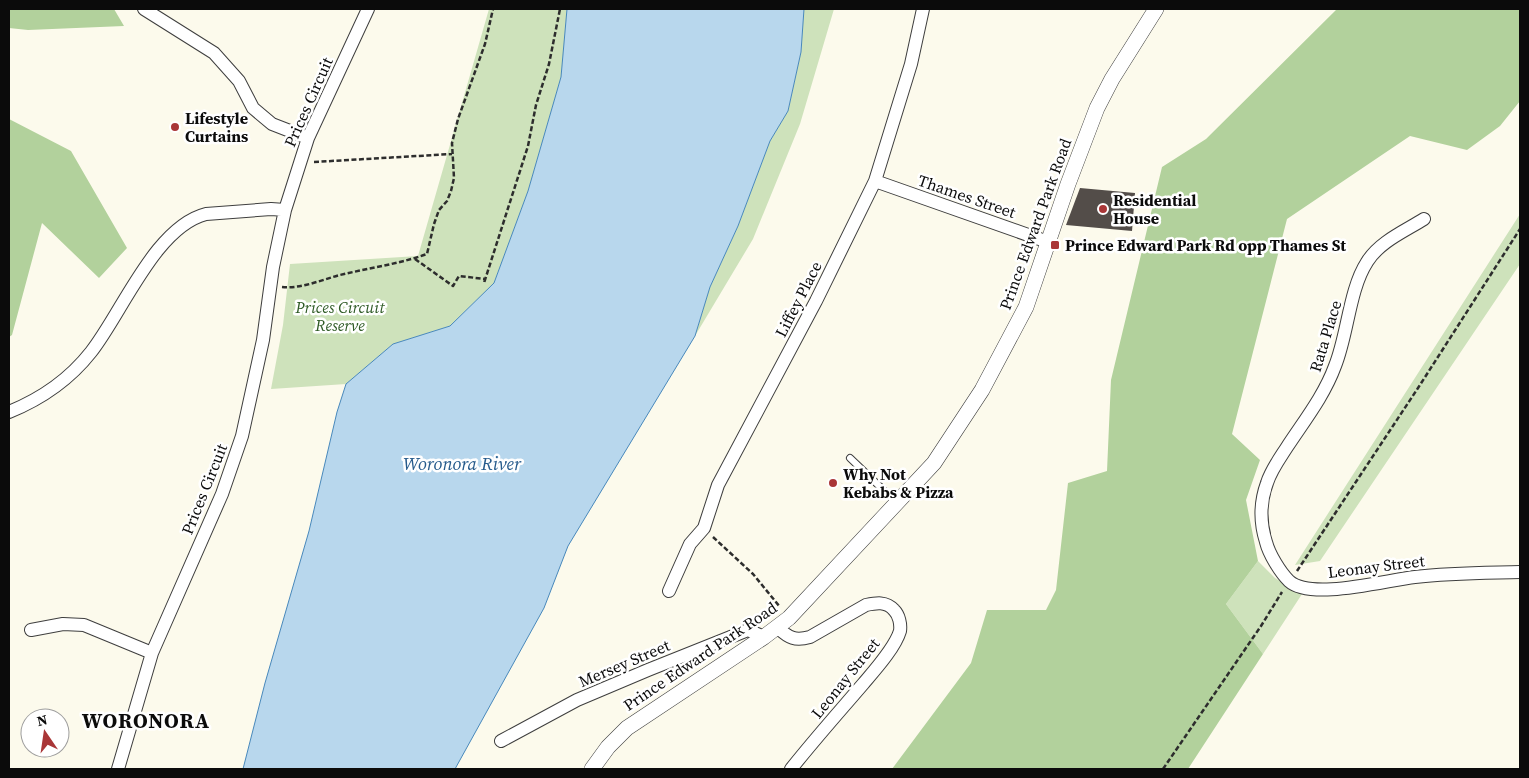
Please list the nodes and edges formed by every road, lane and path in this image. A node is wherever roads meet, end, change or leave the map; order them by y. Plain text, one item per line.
1 (144, 9) edge
2 (368, 9) edge
3 (493, 9) edge
4 (560, 9) edge
5 (923, 9) edge
6 (1156, 9) edge
7 (308, 138) junction
8 (452, 154) junction
9 (300, 163) junction
10 (875, 181) junction
11 (285, 210) junction
12 (1424, 219) dead end
13 (1520, 229) edge
14 (1048, 242) junction
15 (415, 258) junction
16 (271, 286) junction
17 (9, 412) edge
18 (850, 458) dead end
19 (897, 502) junction
20 (1261, 506) joint
21 (704, 528) junction
22 (1304, 561) dead end
23 (1520, 572) edge
24 (1284, 588) dead end
25 (670, 591) dead end
26 (783, 623) junction
27 (31, 630) dead end
28 (764, 637) junction
29 (152, 653) junction
30 (501, 741) dead end
31 (118, 769) edge
32 (592, 769) edge
33 (791, 769) edge
34 (1164, 769) edge

1 - 7 street
2 - 7 street, Prices Circuit
3 - 8 path
4 - 15 path
5 - 10 street, Liffey Place
6 - 14 street, Prince Edward Park Road
7 - 9 street, Prices Circuit
8 - 9 path
8 - 15 path
9 - 11 street, Prices Circuit
10 - 14 street, Thames Street
10 - 21 street, Liffey Place
11 - 16 street, Prices Circuit
11 - 17 street
12 - 20 street, Rata Place
13 - 22 path
14 - 19 street, Prince Edward Park Road
15 - 16 path
16 - 29 street, Prices Circuit
18 - 19 lane
19 - 26 street, Prince Edward Park Road
20 - 23 street, Leonay Street
21 - 25 street, Liffey Place
21 - 26 path
24 - 34 path
26 - 28 street, Prince Edward Park Road
26 - 33 street, Leonay Street
27 - 29 street
28 - 30 street, Mersey Street
28 - 32 street, Prince Edward Park Road
29 - 31 street, Prices Circuit

